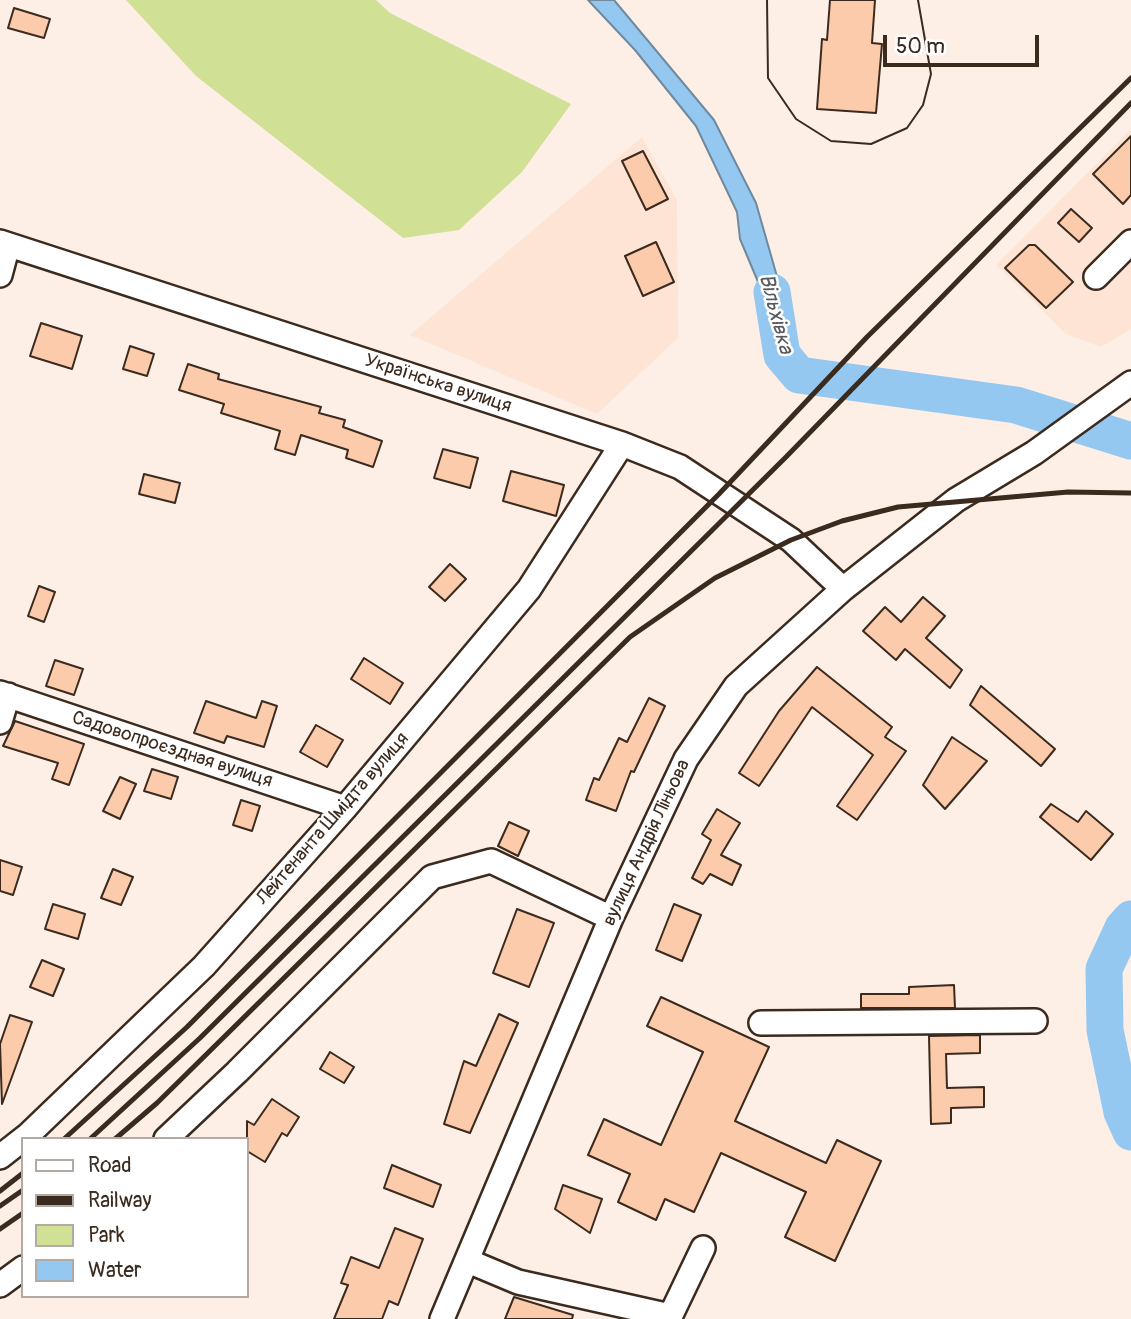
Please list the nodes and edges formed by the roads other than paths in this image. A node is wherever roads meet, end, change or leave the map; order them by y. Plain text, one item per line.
1 (1131, 242) edge
2 (4, 244) edge
3 (0, 275) edge
4 (1096, 277) dead end
5 (1131, 383) edge
6 (622, 444) junction
7 (843, 589) junction
8 (4, 694) edge
9 (0, 722) edge
10 (345, 808) junction
11 (611, 918) junction
12 (1035, 1021) dead end
13 (761, 1023) dead end
14 (25, 1137) edge
15 (168, 1137) edge
16 (21, 1140) edge
17 (0, 1157) edge
18 (703, 1248) dead end
19 (468, 1261) junction
20 (21, 1269) edge
21 (0, 1285) edge
22 (670, 1318) edge
23 (442, 1319) edge

1 - 4 street
2 - 3 street
2 - 6 street, Українська вулиця
5 - 7 street, вулиця Андрія Ліньова
6 - 7 street, Українська вулиця
6 - 10 street, Лейтенанта Шмідта вулиця
7 - 11 street, вулиця Андрія Ліньова
8 - 9 street
8 - 10 street, Садовопроєздная вулиця
10 - 14 street, Лейтенанта Шмідта вулиця
11 - 15 street
11 - 19 street, вулиця Андрія Ліньова
12 - 13 street
16 - 17 street, Лейтенанта Шмідта вулиця
18 - 22 street
19 - 22 street
19 - 23 street, вулиця Андрія Ліньова
20 - 21 street

